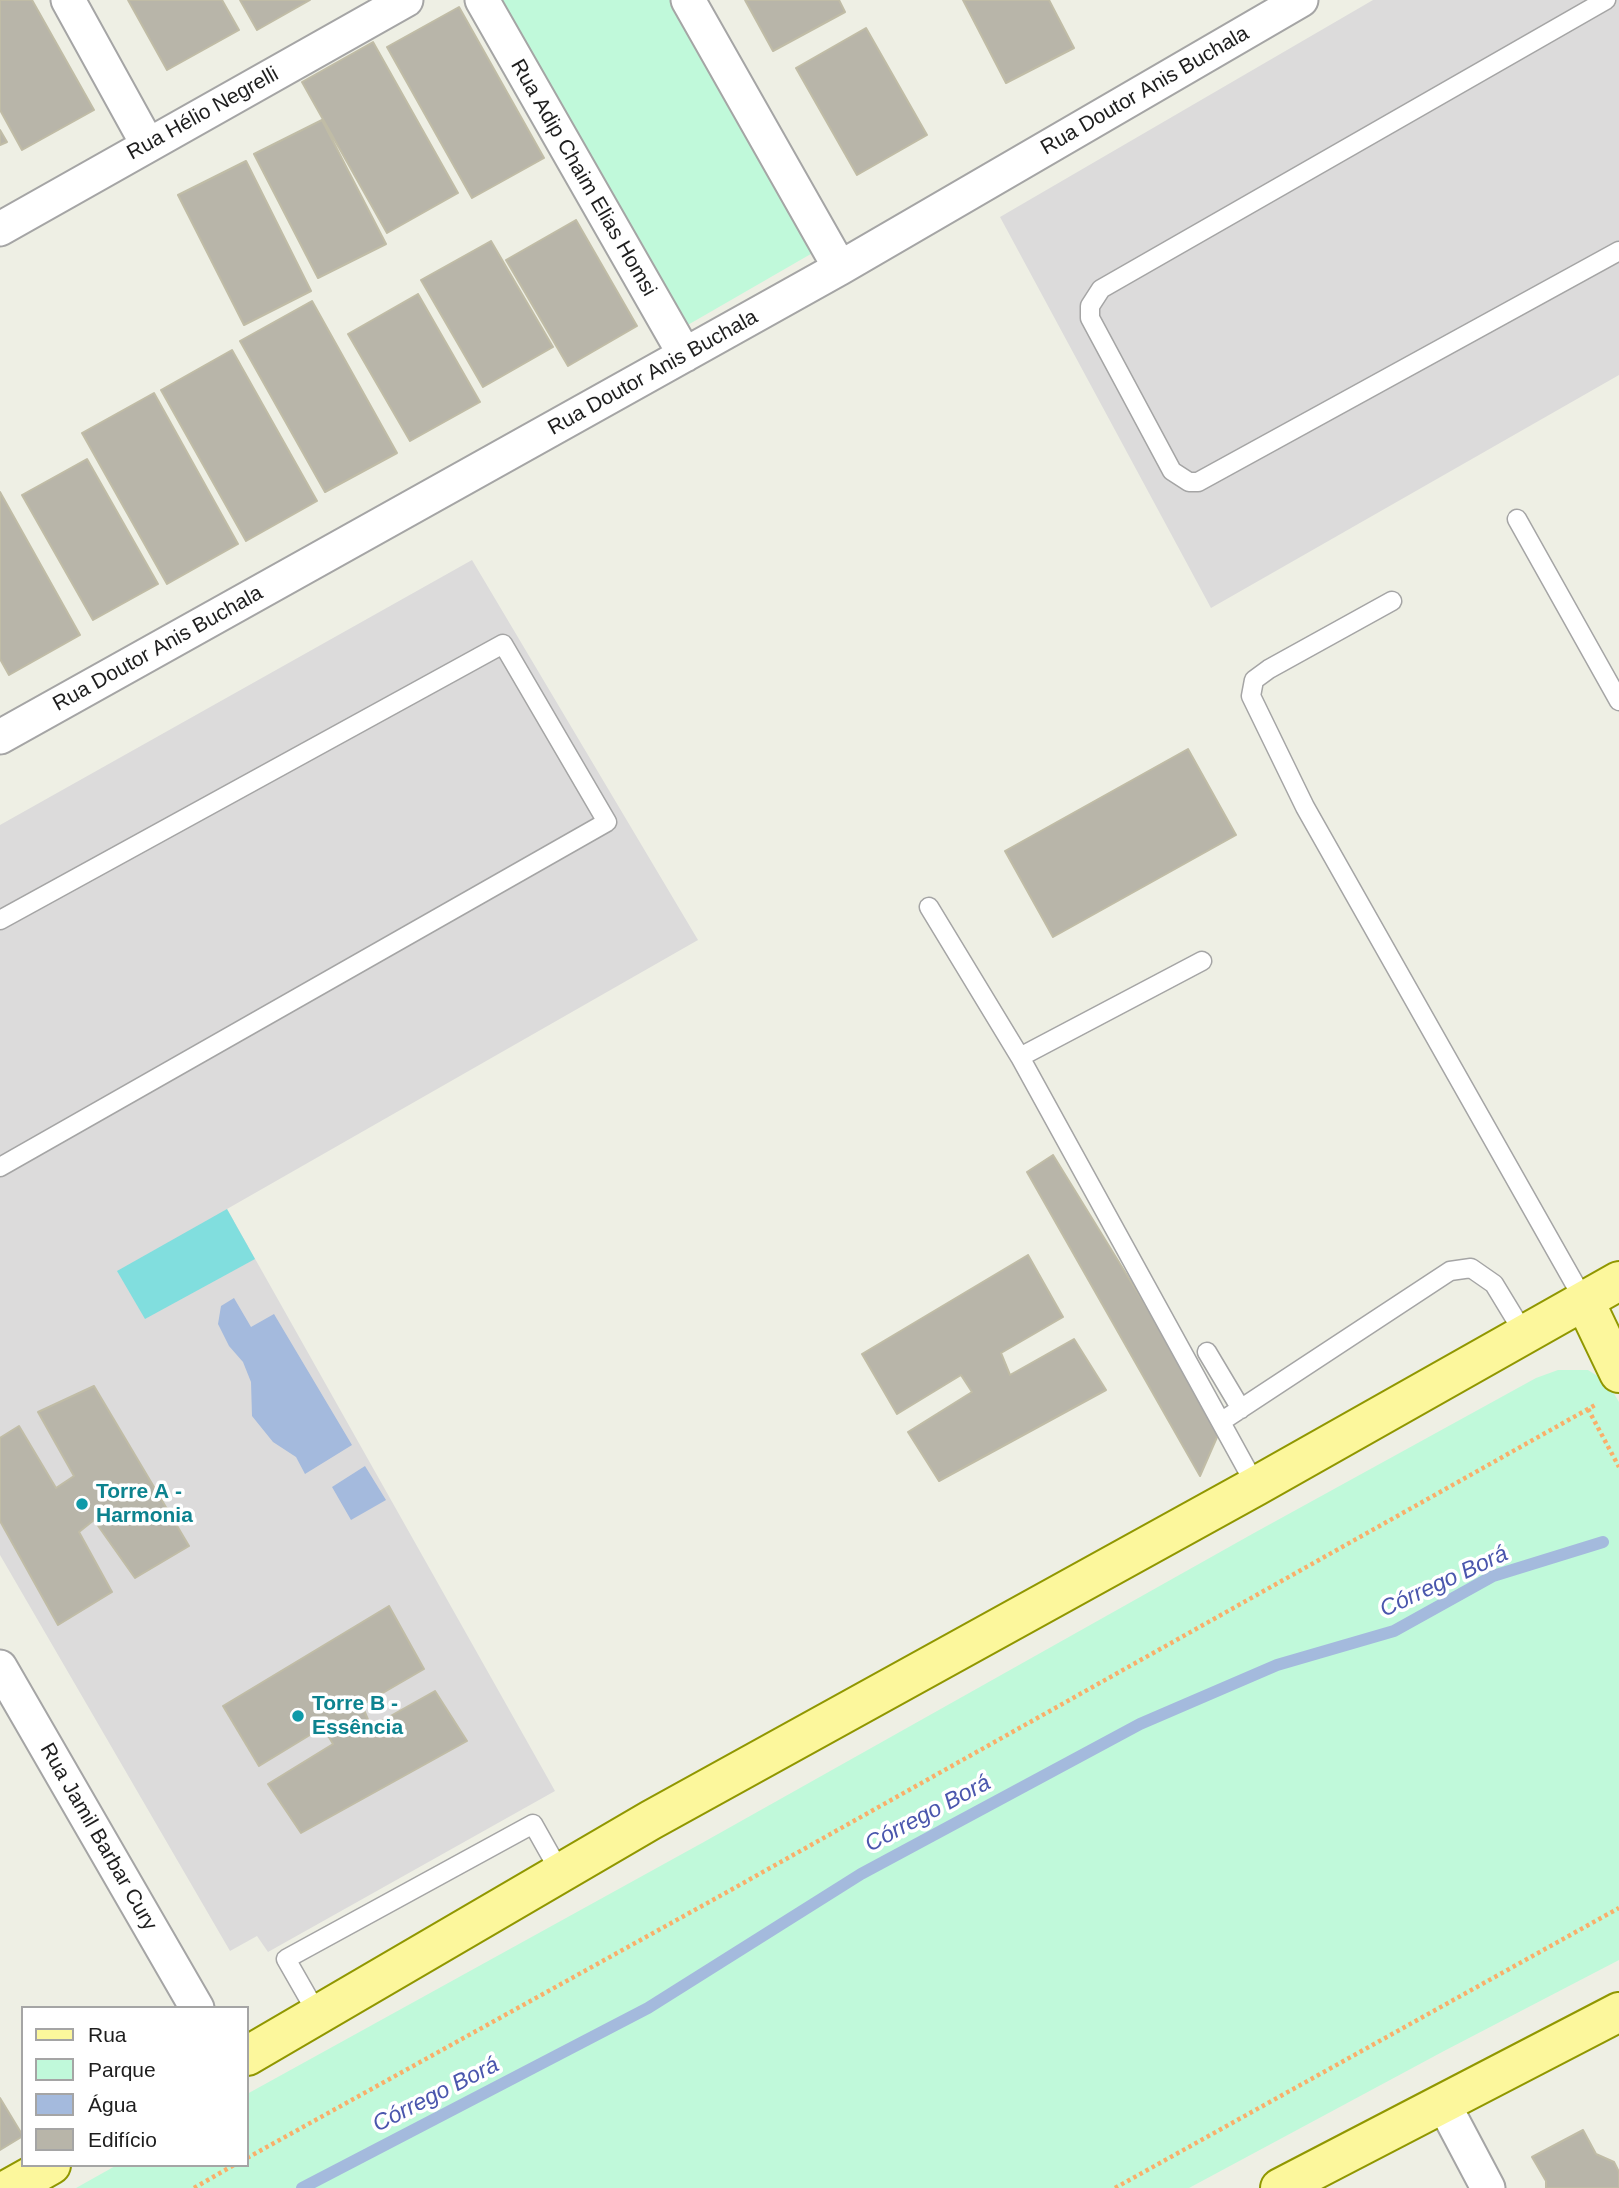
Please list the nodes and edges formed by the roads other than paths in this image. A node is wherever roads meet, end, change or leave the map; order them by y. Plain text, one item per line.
1 (68, 0) edge
2 (406, 0) edge
3 (482, 0) edge
4 (688, 0) edge
5 (1301, 0) edge
6 (1606, 0) edge
7 (148, 145) junction
8 (0, 229) edge
9 (1619, 251) edge
10 (840, 268) junction
11 (685, 355) junction
12 (1517, 519) dead end
13 (1392, 601) dead end
14 (1619, 701) edge
15 (0, 737) edge
16 (929, 907) dead end
17 (0, 919) edge
18 (1202, 961) dead end
19 (1020, 1057) junction
20 (0, 1167) edge
21 (1619, 1281) edge
22 (1584, 1302) junction
23 (1525, 1335) junction
24 (1207, 1352) dead end
25 (1619, 1373) edge
26 (1241, 1409) junction
27 (1222, 1422) junction
28 (1256, 1486) junction
29 (1, 1671) edge
30 (560, 1872) junction
31 (196, 2006) edge
32 (1619, 2012) edge
33 (318, 2015) junction
34 (248, 2055) edge
35 (1443, 2103) junction
36 (47, 2167) edge
37 (10, 2188) edge
38 (1280, 2188) edge
39 (1488, 2188) edge

1 - 7 street
2 - 7 street, Rua Hélio Negrelli
3 - 11 street, Rua Adip Chaim Elias Homsi
4 - 10 street
5 - 10 street, Rua Doutor Anis Buchala
6 - 9 lane
7 - 8 street, Rua Hélio Negrelli
10 - 11 street, Rua Doutor Anis Buchala
11 - 15 street, Rua Doutor Anis Buchala
12 - 14 lane
13 - 22 lane
16 - 19 lane
17 - 20 lane
18 - 19 lane
19 - 27 lane
21 - 22 main road
22 - 23 main road
22 - 25 main road
23 - 26 lane
23 - 28 main road
24 - 26 lane
26 - 27 lane
27 - 28 lane
28 - 30 main road
29 - 31 street, Rua Jamil Barbar Cury
30 - 33 main road
30 - 33 lane
32 - 35 main road
33 - 34 main road
35 - 38 main road
35 - 39 street
36 - 37 main road

